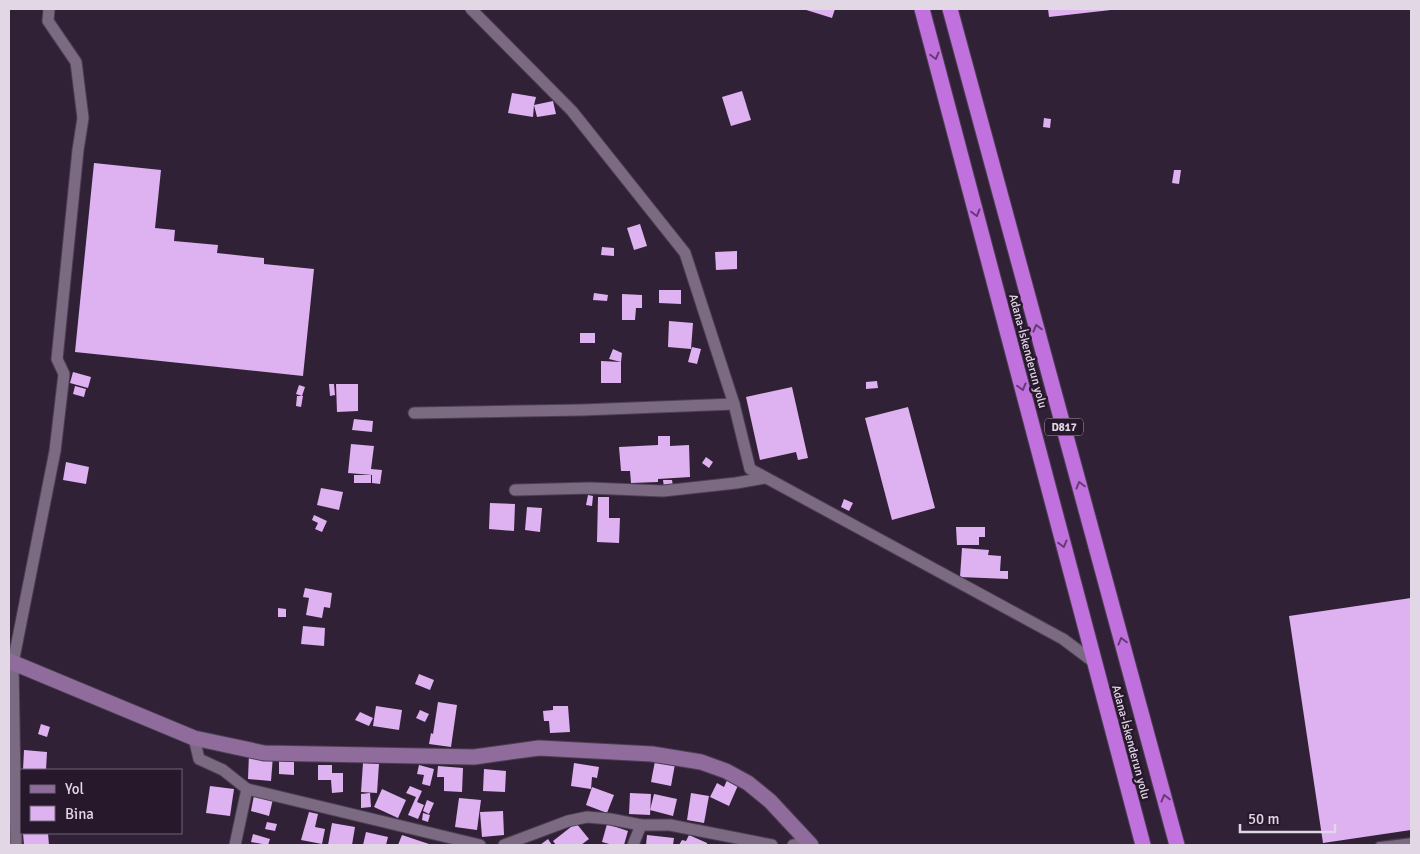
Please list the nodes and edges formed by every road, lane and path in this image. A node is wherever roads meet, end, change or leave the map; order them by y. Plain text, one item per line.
1 (49, 9) edge
2 (471, 9) edge
3 (922, 9) edge
4 (950, 9) edge
5 (734, 404) junction
6 (414, 413) dead end
7 (765, 478) junction
8 (515, 490) dead end
9 (11, 662) edge
10 (1095, 663) junction
11 (194, 738) junction
12 (247, 789) junction
13 (641, 825) junction
14 (1411, 841) edge
15 (739, 842) edge
16 (804, 844) edge
17 (16, 845) edge
18 (235, 845) edge
19 (480, 845) edge
20 (504, 845) edge
21 (633, 845) edge
22 (772, 845) edge
23 (1143, 845) edge
24 (1178, 845) edge
25 (1379, 845) edge

1 - 9 street
2 - 5 street
3 -> 10 highway, Adana-İskenderun yolu / D817
24 -> 4 highway, D817
5 - 6 street
5 - 7 street
7 - 8 street
7 - 10 street
9 - 11 street
9 - 17 street
10 - 23 highway, Adana-İskenderun yolu / D817
11 - 12 street
11 - 16 street
12 - 18 street
12 - 19 street
13 - 15 street
13 - 20 street
13 - 21 street
14 - 25 lane
15 - 22 street

